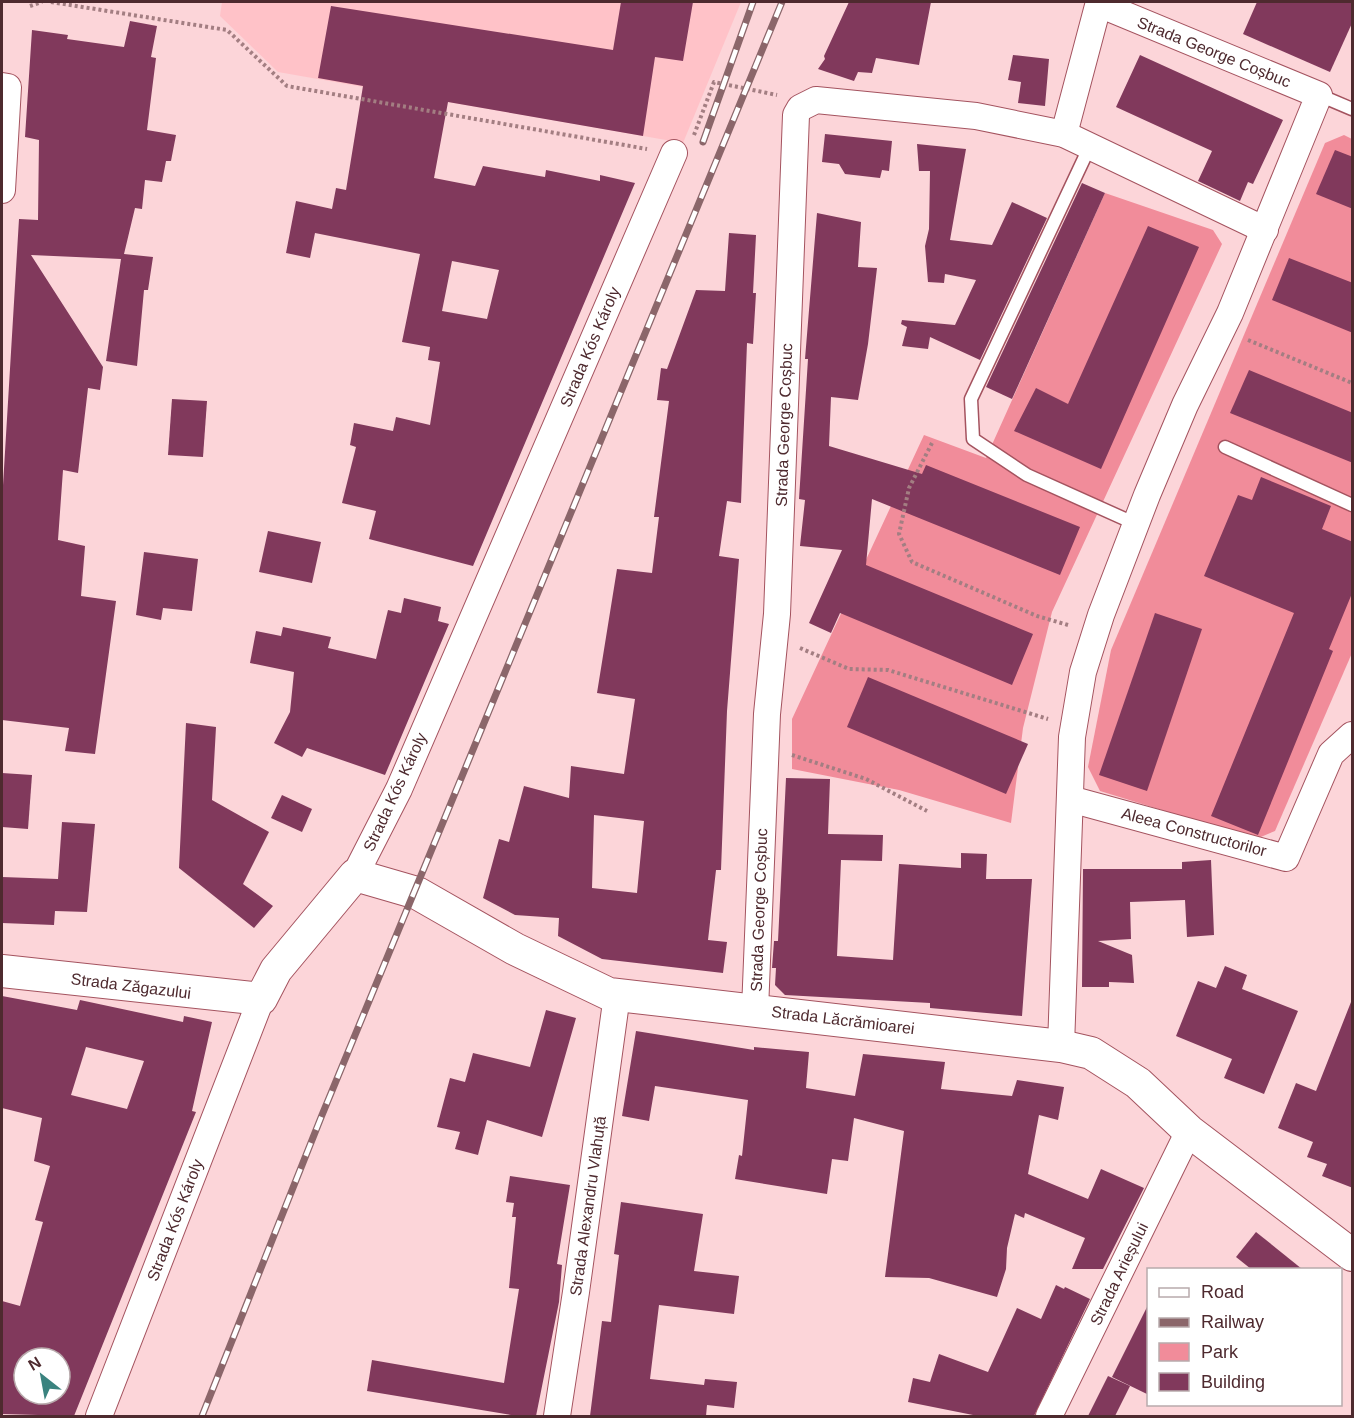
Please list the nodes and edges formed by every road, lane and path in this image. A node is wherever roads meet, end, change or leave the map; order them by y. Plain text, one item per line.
1 (42, 2) edge
2 (51, 2) edge
3 (1099, 3) edge
4 (30, 6) dead end
5 (5, 86) edge
6 (1319, 95) junction
7 (784, 96) dead end
8 (1353, 110) edge
9 (1064, 134) junction
10 (1090, 146) junction
11 (674, 153) junction
12 (2, 190) edge
13 (1265, 230) junction
14 (1238, 335) dead end
15 (1353, 383) edge
16 (932, 444) dead end
17 (1225, 447) dead end
18 (1353, 505) edge
19 (1136, 524) junction
20 (1074, 627) dead end
21 (796, 646) dead end
22 (1057, 722) dead end
23 (1353, 735) edge
24 (791, 754) dead end
25 (1070, 799) junction
26 (927, 811) dead end
27 (355, 875) junction
28 (2, 971) edge
29 (616, 995) junction
30 (261, 999) junction
31 (755, 1010) junction
32 (1061, 1046) junction
33 (1189, 1131) junction
34 (1301, 1218) junction
35 (1353, 1224) edge
36 (1353, 1255) edge
37 (99, 1416) edge
38 (556, 1416) edge
39 (1049, 1416) edge

1 - 4 path
2 - 11 path
3 - 6 street, Strada George Coșbuc
3 - 9 street, Strada George Coșbuc
5 - 12 street
6 - 8 lane
6 - 13 street
7 - 11 path
9 - 10 street, Strada George Coșbuc
9 - 31 street, Strada George Coșbuc
10 - 13 street, Strada George Coșbuc
10 - 19 lane
11 - 27 street, Strada Kós Károly
13 - 19 street
14 - 15 path
16 - 20 path
17 - 18 lane
19 - 25 street
21 - 22 path
23 - 25 street, Aleea Constructorilor
24 - 26 path
25 - 32 street
27 - 29 street, Strada Lăcrămioarei
27 - 30 street, Strada Kós Károly
28 - 30 street, Strada Zăgazului
29 - 31 street, Strada Lăcrămioarei
29 - 38 street, Strada Alexandru Vlahuță
30 - 37 street, Strada Kós Károly
31 - 32 street, Strada Lăcrămioarei
32 - 33 street, Strada Lăcrămioarei
33 - 34 street, Strada Lăcrămioarei
33 - 39 street, Strada Arieșului
34 - 35 street
34 - 36 street, Strada Lăcrămioarei

